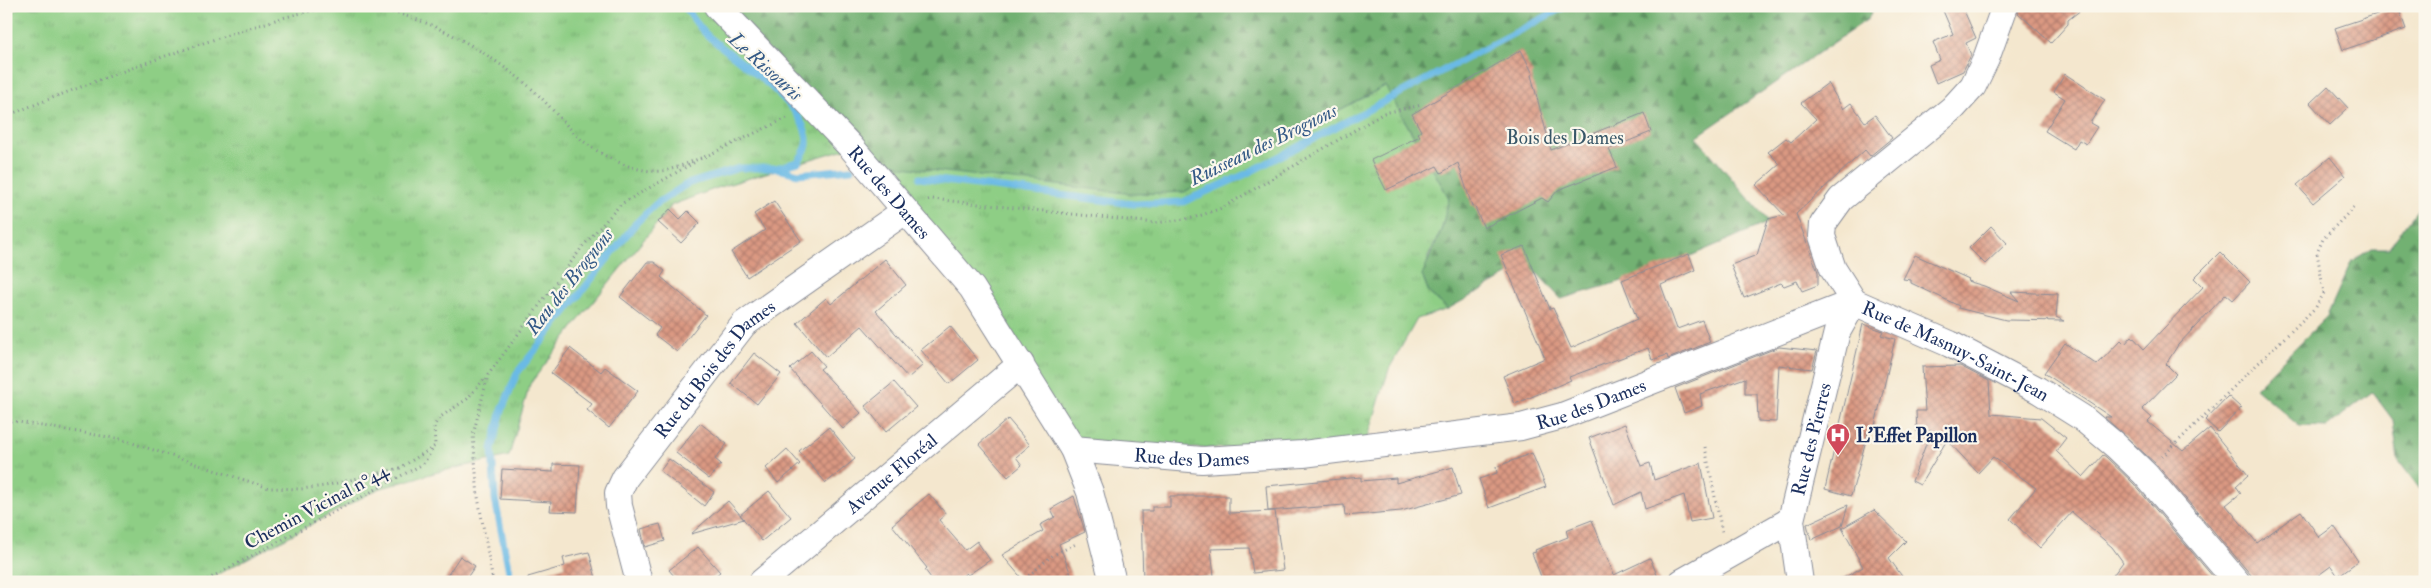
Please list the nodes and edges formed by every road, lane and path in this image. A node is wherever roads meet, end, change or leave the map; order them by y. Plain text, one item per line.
1 (718, 6) edge
2 (2005, 6) edge
3 (1422, 104) dead end
4 (6, 116) edge
5 (783, 120) dead end
6 (701, 158) junction
7 (2354, 207) dead end
8 (905, 211) junction
9 (1854, 302) junction
10 (1021, 364) junction
11 (488, 375) junction
12 (6, 420) edge
13 (435, 446) junction
14 (1705, 446) dead end
15 (1073, 449) junction
16 (2146, 474) junction
17 (1791, 520) junction
18 (1102, 534) junction
19 (1728, 556) junction
20 (203, 582) edge
21 (493, 582) edge
22 (639, 582) edge
23 (762, 582) edge
24 (1021, 582) edge
25 (1113, 582) edge
26 (1682, 582) edge
27 (1800, 582) edge
28 (2237, 582) edge

1 - 8 street, Rue des Dames
2 - 9 street, Rue de Masnuy-Saint-Jean
3 - 8 path
4 - 6 path
5 - 6 path
6 - 11 path
7 - 16 path
8 - 10 street, Rue des Dames
8 - 22 street, Rue du Bois des Dames
9 - 15 street, Rue des Dames
9 - 16 street, Rue de Masnuy-Saint-Jean
9 - 17 street, Rue des Pierres
10 - 15 street, Rue des Dames
10 - 23 street, Avenue Floréal
11 - 13 path
11 - 21 path
12 - 13 path
13 - 20 path, Chemin Vicinal n°44
14 - 19 path
15 - 18 street
16 - 28 street, Rue de Masnuy-Saint-Jean
17 - 19 street
17 - 27 street, Rue des Pierres
18 - 24 path
18 - 25 street
19 - 26 street

